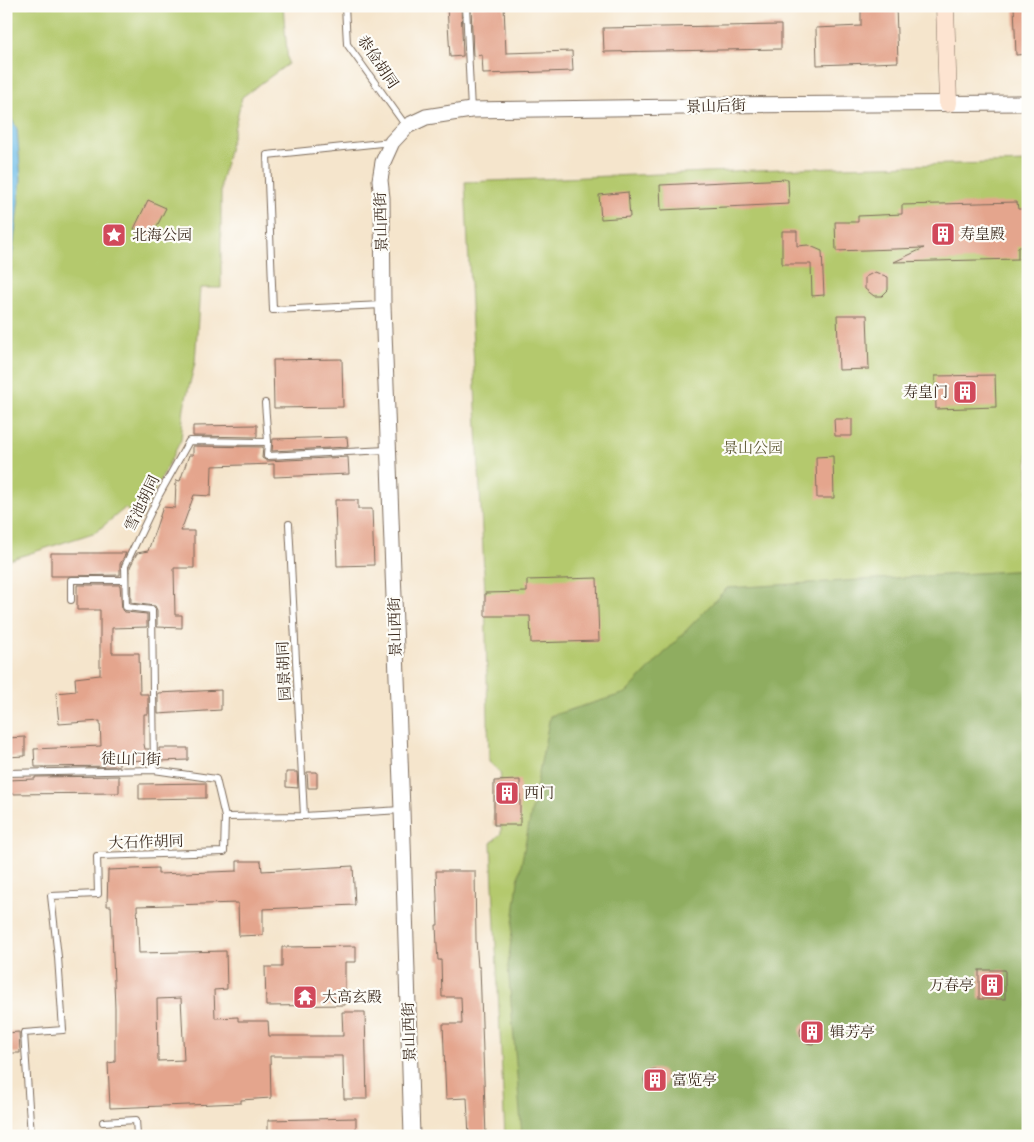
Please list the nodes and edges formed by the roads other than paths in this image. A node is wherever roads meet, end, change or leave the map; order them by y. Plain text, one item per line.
1 (345, 6) edge
2 (466, 6) edge
3 (945, 6) edge
4 (948, 103) junction
5 (1028, 103) edge
6 (471, 110) junction
7 (407, 126) junction
8 (392, 142) junction
9 (383, 306) junction
10 (265, 403) dead end
11 (268, 442) junction
12 (389, 450) junction
13 (289, 524) dead end
14 (125, 580) junction
15 (71, 600) dead end
16 (154, 770) junction
17 (6, 773) edge
18 (402, 810) junction
19 (304, 816) junction
20 (226, 817) junction
21 (103, 1122) dead end
22 (31, 1136) edge
23 (137, 1136) edge
24 (412, 1136) edge

1 - 7 lane, 恭俭胡同
2 - 6 lane
3 - 4 main road
4 - 5 street, 景山后街
4 - 6 street, 景山后街
6 - 7 street, 景山后街
7 - 8 street, 景山西街
8 - 9 street, 景山西街
8 - 9 lane
9 - 12 street, 景山西街
10 - 11 lane
11 - 12 lane
11 - 14 lane, 雪池胡同
12 - 18 street, 景山西街
13 - 19 lane, 园景胡同
14 - 15 lane
14 - 16 lane, 雪池胡同
16 - 17 lane, 徒山门街
16 - 20 lane, 徒山门街
18 - 19 lane
18 - 24 street, 景山西街
19 - 20 lane
20 - 22 lane, 大石作胡同
21 - 23 lane

